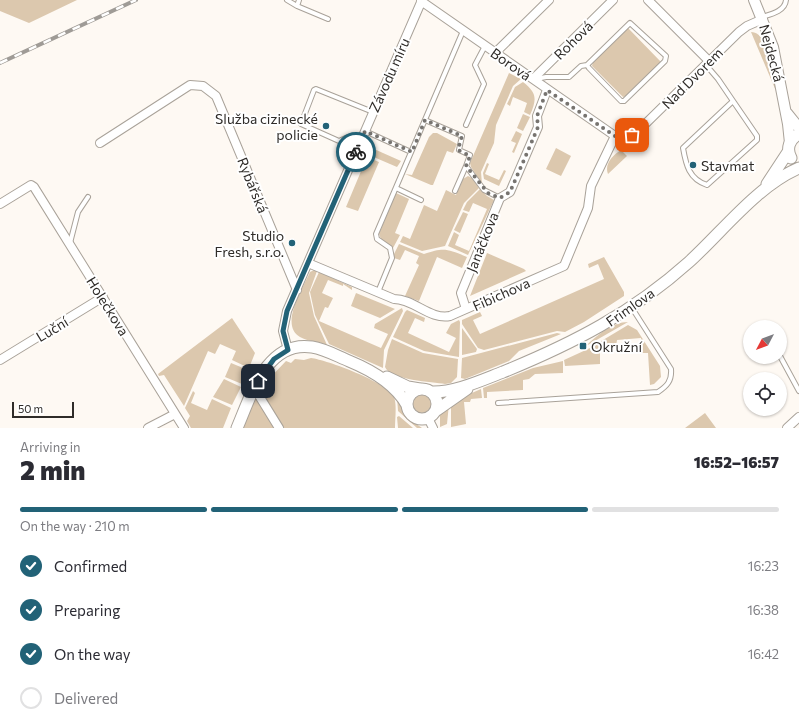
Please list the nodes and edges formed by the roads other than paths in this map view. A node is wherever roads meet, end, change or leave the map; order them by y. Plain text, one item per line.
1 (287, 0) edge
2 (299, 0) edge
3 (422, 0) edge
4 (549, 0) edge
5 (613, 0) edge
6 (648, 0) edge
7 (754, 0) edge
8 (786, 0) edge
9 (297, 6) junction
10 (763, 18) junction
11 (328, 19) dead end
12 (463, 31) junction
13 (485, 46) junction
14 (495, 53) junction
15 (707, 63) junction
16 (587, 65) junction
17 (533, 80) junction
18 (547, 90) junction
19 (733, 101) junction
20 (784, 108) junction
21 (373, 112) junction
22 (425, 120) junction
23 (466, 125) dead end
24 (799, 128) edge
25 (365, 131) junction
26 (799, 134) edge
27 (618, 137) junction
28 (100, 143) dead end
29 (360, 143) junction
30 (789, 148) junction
31 (412, 152) junction
32 (466, 166) junction
33 (799, 167) edge
34 (396, 188) junction
35 (455, 191) dead end
36 (758, 196) junction
37 (88, 197) dead end
38 (500, 198) junction
39 (421, 200) dead end
40 (0, 204) edge
41 (70, 244) junction
42 (308, 263) junction
43 (297, 290) junction
44 (378, 293) junction
45 (103, 297) junction
46 (632, 307) junction
47 (466, 309) junction
48 (288, 350) junction
49 (0, 360) edge
50 (784, 364) edge
51 (375, 373) junction
52 (479, 382) junction
53 (254, 389) junction
54 (425, 391) junction
55 (799, 391) edge
56 (498, 402) dead end
57 (407, 405) junction
58 (436, 410) junction
59 (175, 414) junction
60 (799, 418) edge
61 (431, 423) edge
62 (148, 428) edge
63 (184, 428) edge
64 (237, 428) edge
65 (279, 428) edge
66 (787, 428) edge

1 - 9 lane
2 - 9 lane
3 - 12 street, Borová
3 - 21 street, Závodu míru
4 - 14 street
5 - 17 street, Rohová
6 - 15 street
7 - 10 street, Nejdecká
8 - 10 lane
9 - 11 lane
10 - 15 street, Nad Dvorem
10 - 20 street, Nejdecká
12 - 13 street, Borová
12 - 22 lane
13 - 14 street, Borová
13 - 23 lane
14 - 17 street, Borová
15 - 19 lane
15 - 27 street, Nad Dvorem
16 - 16 lane
16 - 17 lane
17 - 18 street, Borová
18 - 27 street, Borová
18 - 38 street, Janáčkova
19 - 19 lane
20 - 24 street, Nejdecká
20 - 30 street, Nejdecká
21 - 25 street, Závodu míru
21 - 29 lane
22 - 31 lane
22 - 32 lane
25 - 29 street, Závodu míru
25 - 31 lane
26 - 30 main road, Frimlova
27 - 47 street, Fibichova
28 - 43 street, Rybářská
29 - 42 street, Závodu míru
30 - 33 main road
30 - 36 main road, Frimlova
31 - 34 lane
32 - 35 lane
32 - 38 lane
33 - 36 main road, Frimlova
34 - 39 lane
34 - 44 lane
36 - 46 main road, Frimlova
37 - 41 lane
38 - 47 street, Janáčkova
40 - 41 street, Holečkova
41 - 45 street, Holečkova
42 - 43 street, Závodu míru
42 - 44 street, Fibichova
43 - 48 street, Závodu míru
44 - 47 street, Fibichova
45 - 49 street, Luční
45 - 59 street, Holečkova
46 - 52 main road, Frimlova
46 - 56 lane
48 - 51 main road
48 - 53 main road
50 - 55 lane
51 - 54 main road
51 - 57 main road
52 - 54 main road, Frimlova
52 - 58 main road, Frimlova
53 - 64 main road
53 - 65 street
54 - 57 main road
54 - 58 main road
57 - 61 main road
58 - 61 main road
59 - 62 street
59 - 63 street, Holečkova
60 - 66 street

